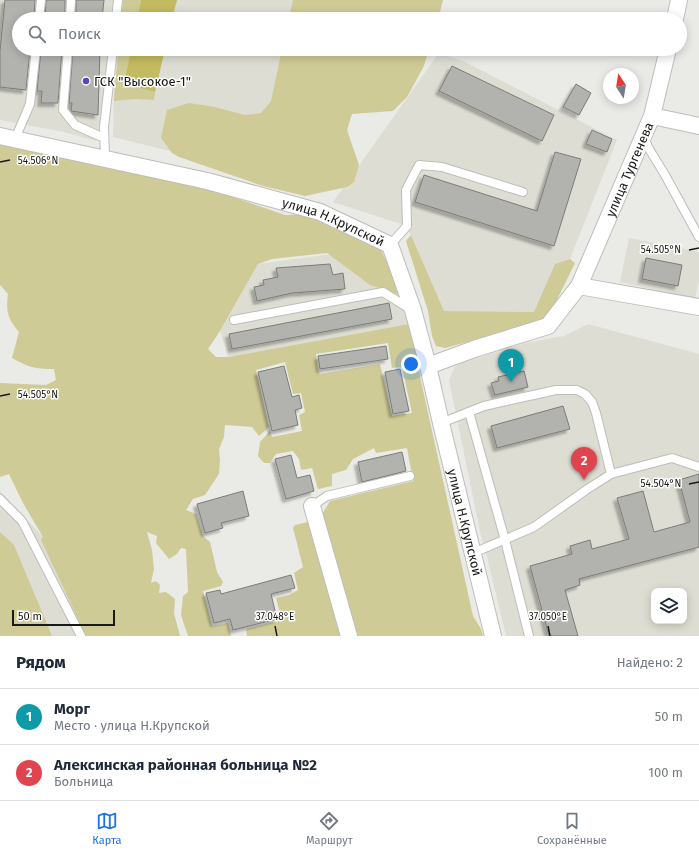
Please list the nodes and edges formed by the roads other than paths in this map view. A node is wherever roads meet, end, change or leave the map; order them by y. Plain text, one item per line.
1 (41, 0) edge
2 (71, 0) edge
3 (118, 0) edge
4 (679, 0) edge
5 (40, 12) edge
6 (70, 12) edge
7 (117, 12) edge
8 (676, 12) edge
9 (35, 56) edge
10 (67, 56) edge
11 (112, 56) edge
12 (666, 56) edge
13 (652, 116) junction
14 (699, 126) edge
15 (643, 136) junction
16 (7, 137) edge
17 (104, 138) junction
18 (105, 158) junction
19 (523, 192) dead end
20 (699, 237) edge
21 (390, 245) junction
22 (579, 286) junction
23 (699, 307) edge
24 (413, 310) junction
25 (234, 320) dead end
26 (428, 366) junction
27 (469, 412) junction
28 (441, 423) junction
29 (699, 467) edge
30 (611, 474) junction
31 (410, 476) dead end
32 (0, 499) edge
33 (312, 506) joint
34 (505, 540) junction
35 (473, 553) junction
36 (80, 636) edge
37 (348, 636) edge
38 (493, 636) edge
39 (529, 636) edge

1 - 5 lane
2 - 6 lane
3 - 7 lane
4 - 8 street
9 - 16 lane
10 - 17 lane
11 - 17 lane
12 - 13 street, улица Тургенева
13 - 14 street
13 - 15 street, улица Тургенева
15 - 20 lane
15 - 22 street, улица Тургенева
16 - 18 street, улица Н.Крупской
17 - 18 lane
18 - 21 street, улица Н.Крупской
19 - 21 lane
21 - 24 street, улица Н.Крупской
22 - 23 street
22 - 26 street, улица Тургенева
24 - 25 lane
24 - 26 street, улица Н.Крупской
26 - 28 street, улица Н.Крупской
27 - 28 lane
27 - 30 lane
27 - 34 lane
28 - 35 street, улица Н.Крупской
29 - 30 lane
30 - 34 lane
31 - 33 lane
32 - 36 lane
33 - 37 street
34 - 35 lane
34 - 39 lane
35 - 38 street, улица Н.Крупской

